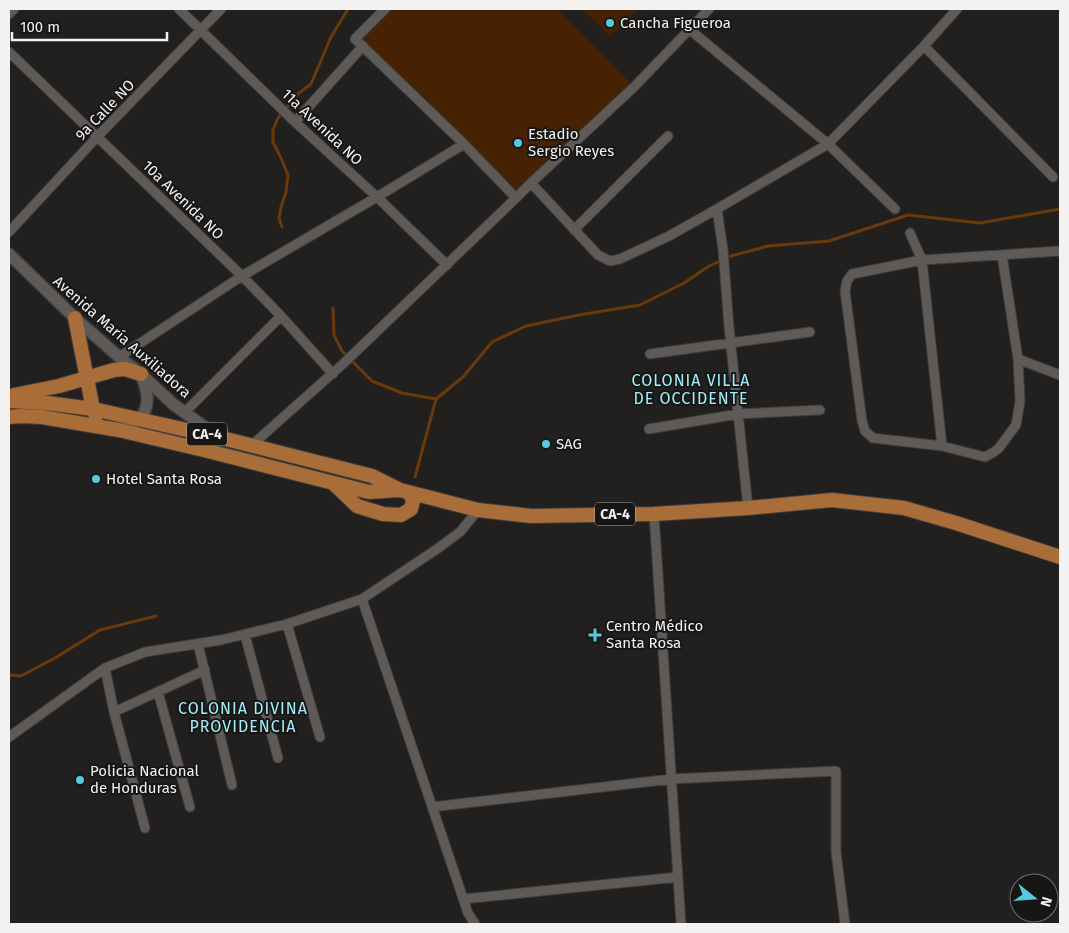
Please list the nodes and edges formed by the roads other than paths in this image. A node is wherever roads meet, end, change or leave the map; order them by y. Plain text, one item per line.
1 (14, 9) edge
2 (179, 9) edge
3 (222, 9) edge
4 (385, 9) edge
5 (709, 9) edge
6 (957, 9) edge
7 (9, 14) edge
8 (689, 29) junction
9 (201, 30) junction
10 (362, 46) junction
11 (924, 46) junction
12 (9, 52) edge
13 (292, 119) junction
14 (668, 136) dead end
15 (97, 137) junction
16 (464, 144) junction
17 (828, 144) junction
18 (1053, 177) dead end
19 (531, 183) junction
20 (377, 197) junction
21 (516, 198) junction
22 (895, 208) dead end
23 (717, 209) junction
24 (574, 230) junction
25 (9, 232) edge
26 (910, 233) dead end
27 (1060, 251) edge
28 (9, 254) edge
29 (1002, 254) junction
30 (922, 260) junction
31 (447, 265) junction
32 (242, 276) junction
33 (281, 316) junction
34 (75, 318) junction
35 (810, 332) dead end
36 (731, 342) junction
37 (80, 344) junction
38 (650, 354) dead end
39 (119, 357) junction
40 (1018, 359) junction
41 (141, 374) junction
42 (333, 374) junction
43 (1060, 376) edge
44 (87, 378) junction
45 (59, 386) junction
46 (9, 396) edge
47 (9, 401) edge
48 (93, 409) junction
49 (820, 410) dead end
50 (185, 412) junction
51 (738, 414) junction
52 (9, 417) edge
53 (139, 419) junction
54 (99, 426) junction
55 (649, 428) dead end
56 (119, 430) junction
57 (218, 437) junction
58 (252, 445) junction
59 (942, 446) junction
60 (332, 482) junction
61 (405, 491) junction
62 (748, 508) junction
63 (478, 510) junction
64 (654, 514) junction
65 (1060, 557) edge
66 (362, 599) junction
67 (287, 624) junction
68 (245, 635) junction
69 (198, 644) junction
70 (105, 668) junction
71 (204, 670) junction
72 (158, 692) junction
73 (114, 712) junction
74 (9, 737) edge
75 (320, 737) dead end
76 (278, 758) dead end
77 (672, 779) junction
78 (232, 785) dead end
79 (190, 807) dead end
80 (432, 807) junction
81 (145, 828) dead end
82 (678, 877) junction
83 (463, 899) junction
84 (468, 914) junction
85 (464, 924) edge
86 (474, 924) edge
87 (681, 924) edge
88 (845, 924) edge

1 - 7 street
2 - 9 street, 11a Avenida NO
3 - 9 street, 9a Calle NO
4 - 10 street
5 - 8 street
6 - 11 street
8 - 17 street
8 - 19 street
9 - 13 street, 11a Avenida NO
9 - 15 street, 9a Calle NO
10 - 13 street
10 - 16 street
11 - 17 street
11 - 18 street
12 - 15 street, 10a Avenida NO
13 - 20 street, 11a Avenida NO
14 - 24 street
15 - 25 street, 9a Calle NO
15 - 32 street, 10a Avenida NO
16 - 20 street
16 - 21 street
17 - 22 street
17 - 23 street
19 - 21 street
19 - 24 street
20 - 31 street, 11a Avenida NO
20 - 32 street
21 - 31 street
23 - 24 street
23 - 36 street
26 - 30 street
27 - 29 street
28 - 34 street, Avenida María Auxiliadora
29 - 30 street
29 - 40 street
30 - 59 street
30 - 59 street
31 - 42 street
32 - 33 street, 10a Avenida NO
32 - 39 street
33 - 42 street, 10a Avenida NO
33 - 50 street
34 - 37 main road
34 - 39 street, Avenida María Auxiliadora
35 - 36 street
36 - 38 street
36 - 51 street
37 - 44 main road
37 - 45 main road
39 - 41 street, Avenida María Auxiliadora
40 - 43 street
40 - 59 street
41 - 44 main road
41 - 50 street, Avenida María Auxiliadora
41 - 53 street
42 - 58 street
44 - 45 main road
44 - 48 main road
45 - 46 main road
47 - 48 main road, CA-4
48 - 53 main road, CA-4
48 - 54 main road
49 - 51 street
50 - 57 street, Avenida María Auxiliadora
51 - 55 street
51 - 62 street
52 - 54 main road, CA-4
53 - 56 street
53 - 57 main road, CA-4
54 - 56 main road, CA-4
56 - 60 main road, CA-4
57 - 58 main road, CA-4
58 - 61 main road, CA-4
60 - 61 main road, CA-4
60 - 61 main road
61 - 63 main road, CA-4
62 - 64 main road, CA-4
62 - 65 main road, CA-4
63 - 64 main road, CA-4
63 - 66 street
64 - 77 street
66 - 67 street
66 - 80 street
67 - 68 street
67 - 75 street
68 - 69 street
68 - 76 street
69 - 70 street
69 - 71 street
70 - 73 street
70 - 74 street
71 - 72 street
71 - 78 street
72 - 73 street
72 - 79 street
73 - 81 street
77 - 80 street
77 - 82 street
77 - 88 street
80 - 83 street
82 - 83 street
82 - 87 street
83 - 84 street
84 - 85 street
84 - 86 street

